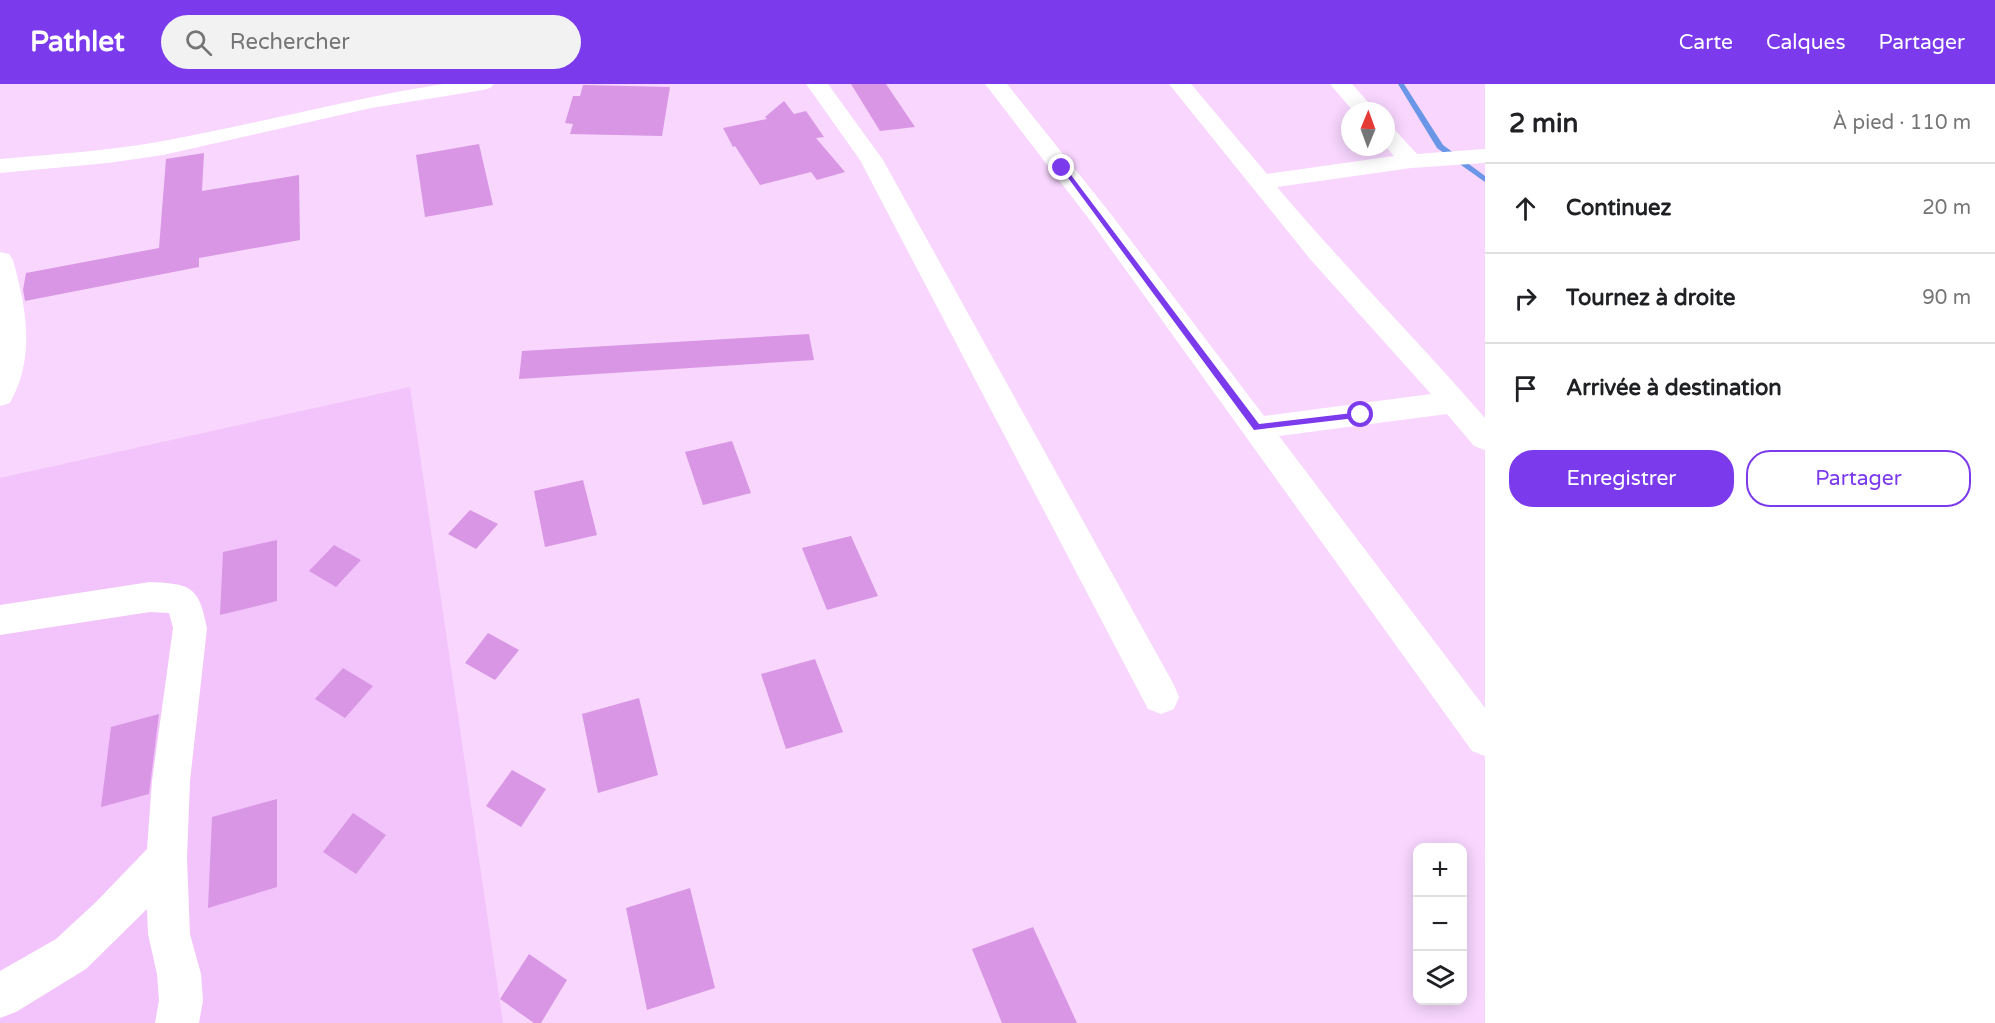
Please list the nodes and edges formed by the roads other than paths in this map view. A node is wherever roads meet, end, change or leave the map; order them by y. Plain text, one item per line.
1 (483, 84) edge
2 (817, 84) edge
3 (996, 84) edge
4 (1180, 84) edge
5 (1341, 84) edge
6 (1357, 102) edge
7 (1395, 144) edge
8 (1485, 156) edge
9 (1411, 161) junction
10 (0, 166) edge
11 (1259, 182) junction
12 (0, 260) edge
13 (0, 395) edge
14 (1455, 402) junction
15 (1257, 428) junction
16 (1485, 438) edge
17 (0, 620) edge
18 (1161, 697) dead end
19 (1485, 738) edge
20 (167, 858) junction
21 (0, 996) edge
22 (177, 1023) edge

1 - 10 street
2 - 18 street
3 - 15 street
4 - 11 street
5 - 6 street
7 - 9 street
8 - 9 street
9 - 11 street
11 - 14 street
12 - 13 street
14 - 15 street
14 - 16 street
15 - 19 street
17 - 20 street
20 - 21 street
20 - 22 street

